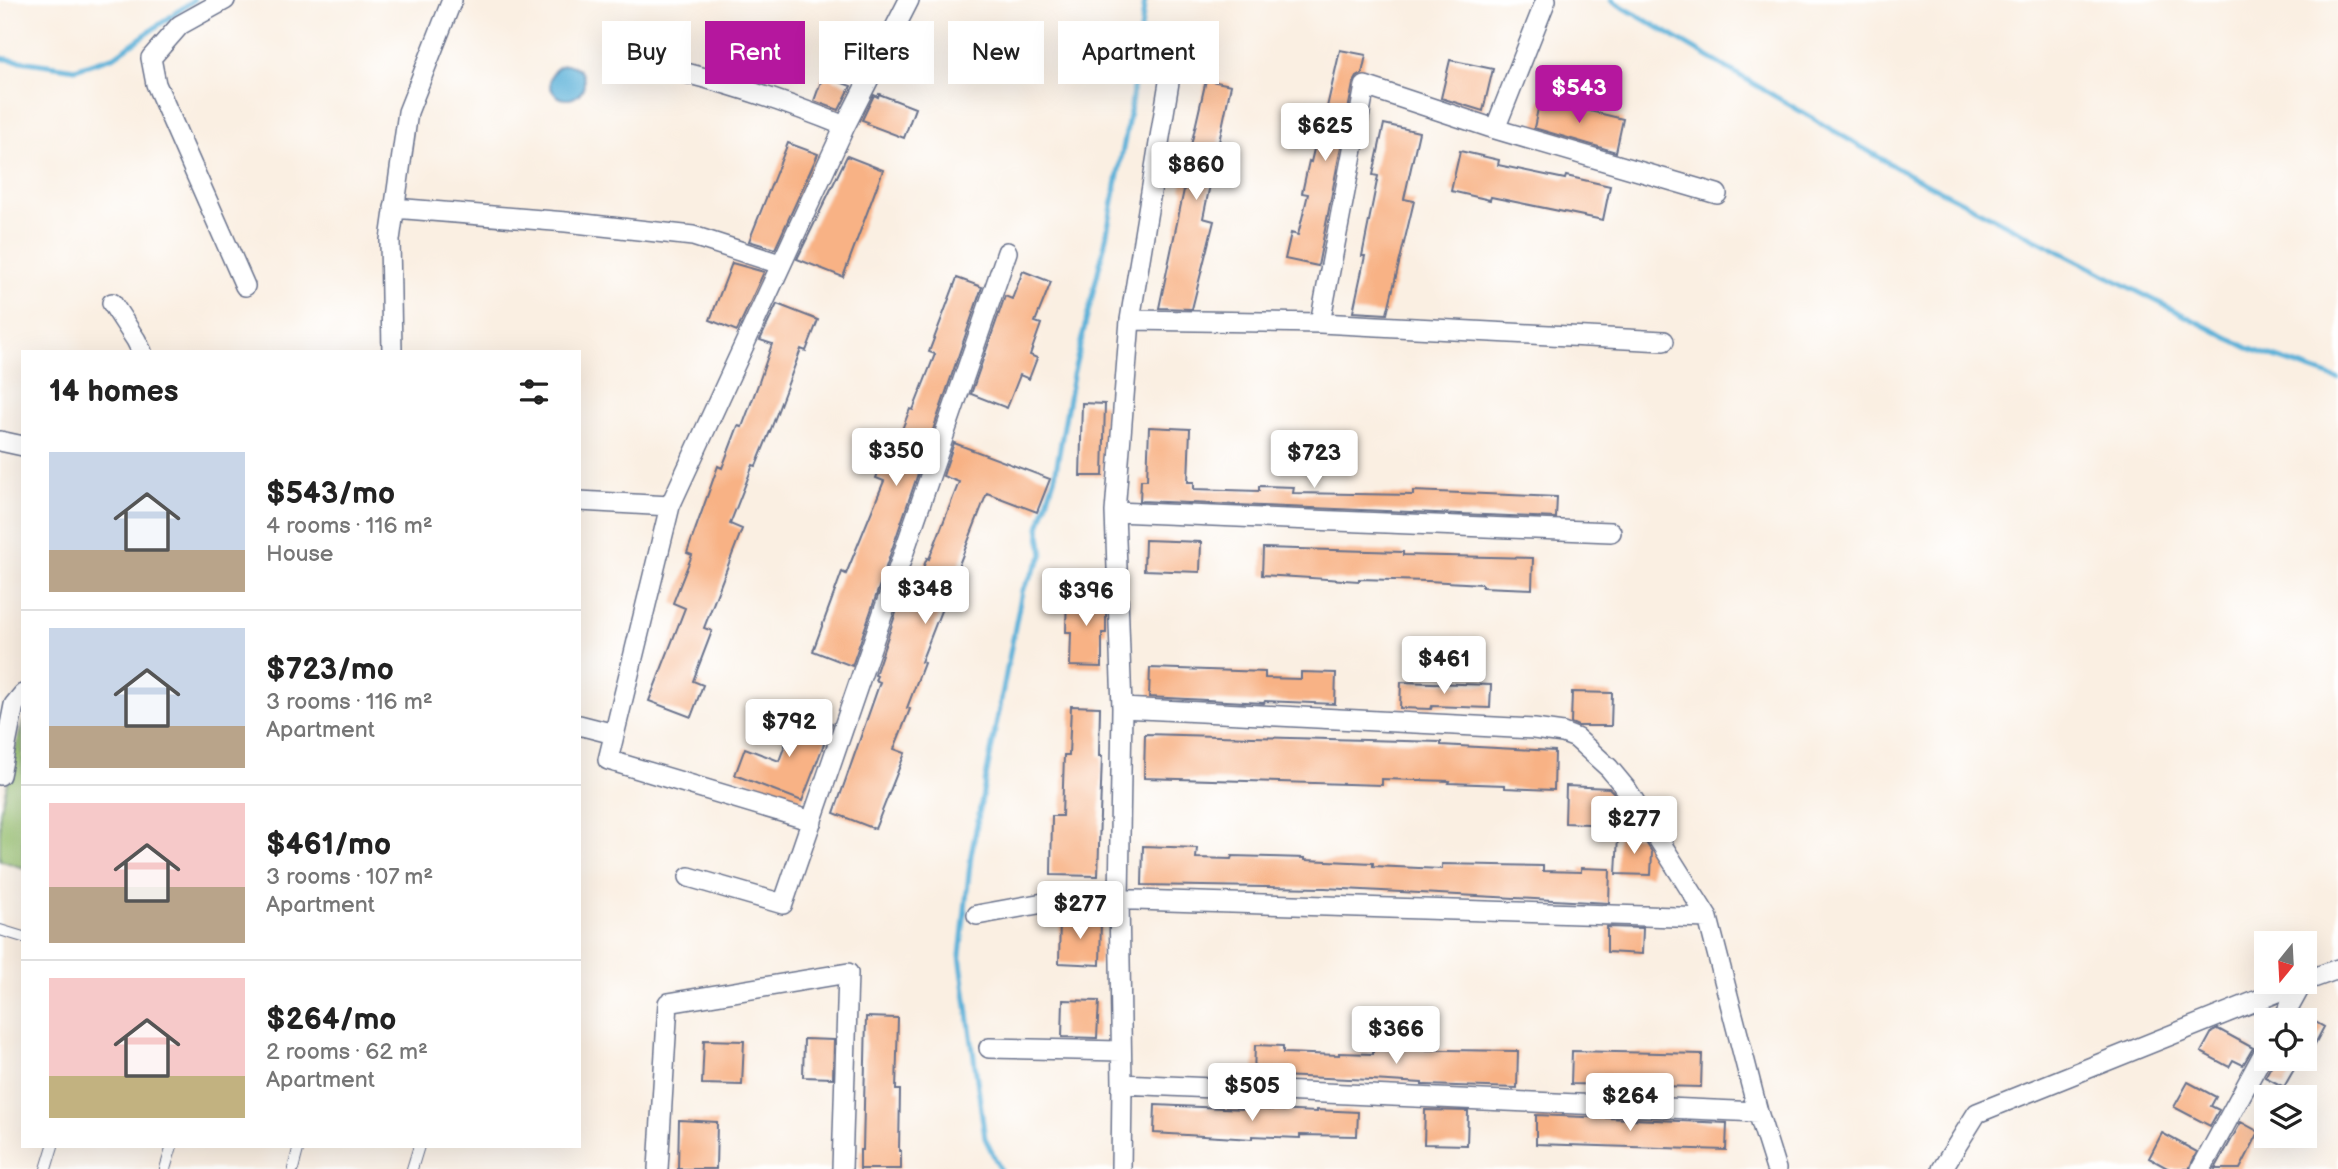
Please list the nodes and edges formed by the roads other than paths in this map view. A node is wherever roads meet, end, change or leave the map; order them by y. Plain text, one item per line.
1 (225, 0) edge
2 (452, 0) edge
3 (909, 0) edge
4 (1546, 0) edge
5 (691, 74) edge
6 (1169, 84) edge
7 (845, 126) junction
8 (1495, 129) junction
9 (1717, 194) dead end
10 (394, 208) junction
11 (1007, 252) dead end
12 (780, 264) junction
13 (245, 286) dead end
14 (112, 303) dead end
15 (1130, 320) junction
16 (1321, 323) junction
17 (1664, 341) dead end
18 (141, 350) edge
19 (392, 350) edge
20 (0, 441) edge
21 (21, 446) edge
22 (581, 501) edge
23 (670, 506) junction
24 (1115, 512) junction
25 (1611, 532) dead end
26 (21, 696) edge
27 (1122, 708) junction
28 (581, 726) edge
29 (614, 734) junction
30 (0, 775) edge
31 (812, 821) junction
32 (689, 877) dead end
33 (1119, 900) junction
34 (977, 915) dead end
35 (1708, 918) junction
36 (0, 930) edge
37 (21, 936) edge
38 (2338, 969) edge
39 (2317, 977) edge
40 (2289, 1008) edge
41 (989, 1048) dead end
42 (1121, 1051) junction
43 (2254, 1071) edge
44 (1122, 1084) junction
45 (1758, 1112) junction
46 (51, 1148) edge
47 (171, 1148) edge
48 (298, 1148) edge
49 (418, 1148) edge
50 (46, 1169) edge
51 (165, 1169) edge
52 (293, 1169) edge
53 (412, 1169) edge
54 (658, 1169) edge
55 (842, 1169) edge
56 (1121, 1169) edge
57 (1776, 1169) edge
58 (1942, 1169) edge
59 (2201, 1169) edge

1 - 13 street
2 - 10 street
3 - 7 street
4 - 8 street
5 - 7 street
6 - 15 street
7 - 12 street
8 - 9 street
8 - 16 street
10 - 12 street
10 - 19 street
11 - 31 street
12 - 23 street
14 - 18 street
15 - 16 street
15 - 24 street
16 - 17 street
20 - 21 street
22 - 23 street
23 - 29 street
24 - 25 street
24 - 27 street
26 - 30 street
27 - 33 street
27 - 35 street
28 - 29 street
29 - 31 street
31 - 32 street
33 - 34 street
33 - 35 street
33 - 42 street
35 - 45 street
36 - 37 lane
38 - 39 street
40 - 58 street
41 - 42 street
42 - 44 street
43 - 59 street
44 - 45 street
44 - 56 street
45 - 57 street
46 - 50 lane
47 - 51 lane
48 - 52 lane
49 - 53 lane
54 - 55 street

